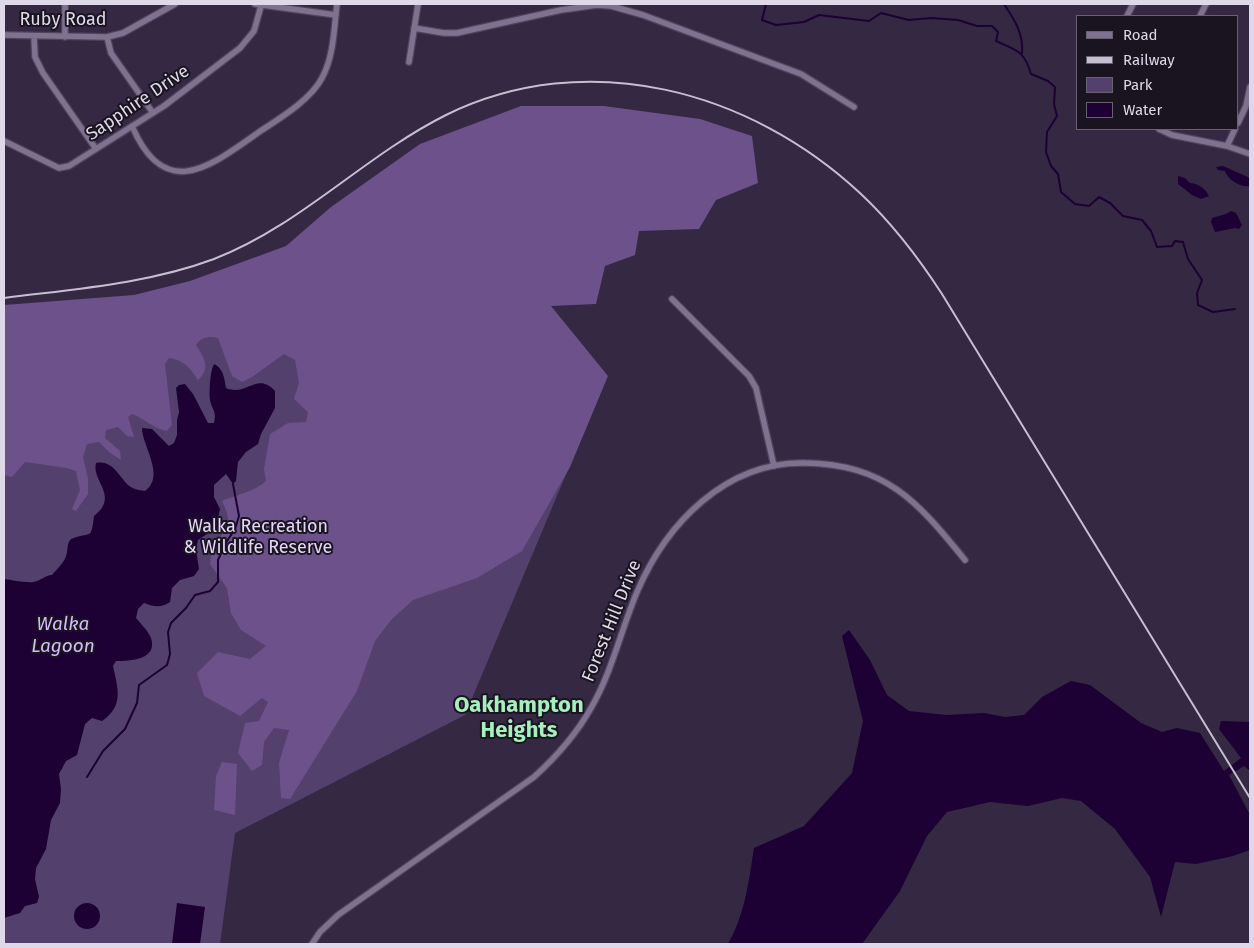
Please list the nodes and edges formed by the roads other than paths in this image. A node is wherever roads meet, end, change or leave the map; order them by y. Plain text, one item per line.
1 (65, 4) edge
2 (175, 4) edge
3 (337, 4) edge
4 (418, 4) edge
5 (258, 5) edge
6 (560, 7) edge
7 (336, 15) junction
8 (414, 28) junction
9 (4, 35) edge
10 (34, 36) junction
11 (65, 36) junction
12 (108, 37) junction
13 (409, 62) dead end
14 (1250, 87) edge
15 (854, 107) dead end
16 (152, 113) junction
17 (1239, 121) edge
18 (132, 126) junction
19 (1162, 130) edge
20 (1235, 130) edge
21 (4, 141) edge
22 (1227, 146) junction
23 (96, 148) junction
24 (1250, 154) edge
25 (672, 299) dead end
26 (774, 466) junction
27 (965, 560) dead end
28 (312, 944) edge

1 - 11 street
2 - 12 street, Ruby Road
3 - 7 street
4 - 8 street
5 - 7 street
5 - 16 street, Sapphire Drive
6 - 8 street
6 - 15 street
7 - 18 street
8 - 13 street
9 - 10 street, Ruby Road
10 - 11 street, Ruby Road
10 - 23 street
11 - 12 street, Ruby Road
12 - 16 street
14 - 17 street
16 - 18 street, Sapphire Drive
18 - 23 street, Sapphire Drive
19 - 22 street
20 - 22 street
21 - 23 street, Sapphire Drive
22 - 24 street
25 - 26 street
26 - 27 street, Forest Hill Drive
26 - 28 street, Forest Hill Drive

